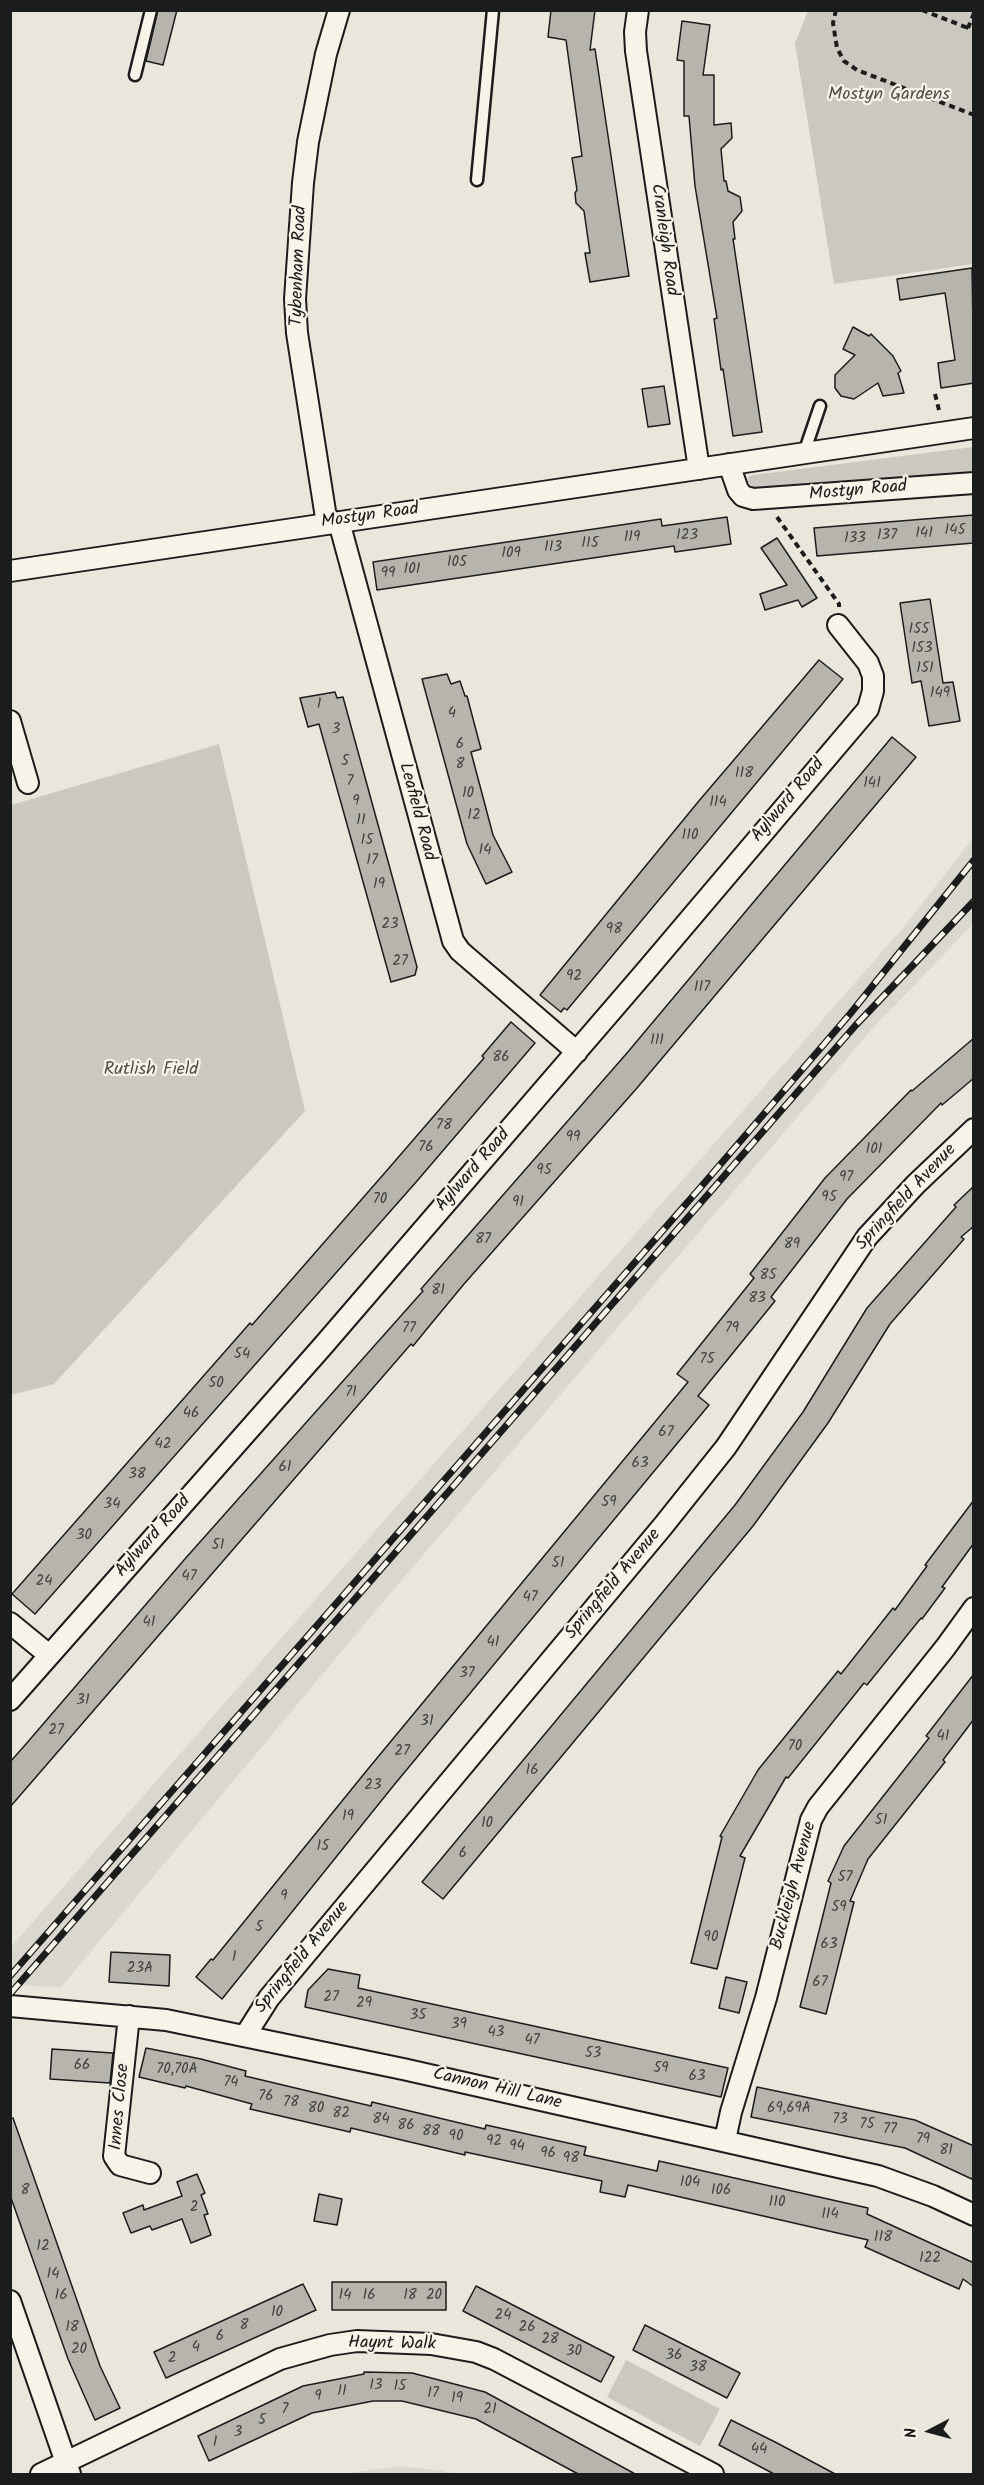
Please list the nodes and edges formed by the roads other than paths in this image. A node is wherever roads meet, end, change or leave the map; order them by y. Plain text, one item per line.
1 (151, 10) edge
2 (339, 10) edge
3 (494, 10) edge
4 (638, 10) edge
5 (135, 75) dead end
6 (477, 180) dead end
7 (820, 406) dead end
8 (974, 428) edge
9 (804, 453) junction
10 (729, 464) junction
11 (699, 469) junction
12 (974, 483) edge
13 (333, 523) junction
14 (10, 571) edge
15 (838, 625) road end
16 (10, 721) edge
17 (28, 783) dead end
18 (577, 1052) junction
19 (974, 1129) edge
20 (974, 1608) edge
21 (10, 1623) edge
22 (49, 1655) junction
23 (10, 1700) edge
24 (10, 2006) edge
25 (129, 2016) junction
26 (245, 2036) junction
27 (725, 2140) junction
28 (150, 2173) dead end
29 (974, 2215) edge
30 (10, 2301) edge
31 (68, 2469) edge
32 (41, 2475) edge
33 (713, 2475) edge

1 - 5 lane
2 - 13 street, Tybenham Road
3 - 6 lane
4 - 11 street, Cranleigh Road
7 - 9 lane
8 - 9 street, Mostyn Road
9 - 10 street, Mostyn Road
10 - 11 street, Mostyn Road
10 - 12 street, Mostyn Road
11 - 13 street, Mostyn Road
13 - 14 street, Mostyn Road
13 - 18 street, Leafield Road
15 - 18 street, Aylward Road
16 - 17 street
18 - 22 street, Aylward Road
19 - 26 street, Springfield Avenue
20 - 27 street, Buckleigh Avenue
21 - 22 street
22 - 23 street, Aylward Road
24 - 25 street, Cannon Hill Lane
25 - 26 street, Cannon Hill Lane
25 - 28 street, Innes Close
26 - 27 street, Cannon Hill Lane
27 - 29 street, Cannon Hill Lane
30 - 31 street
31 - 32 street, Haynt Walk
31 - 33 street, Haynt Walk

